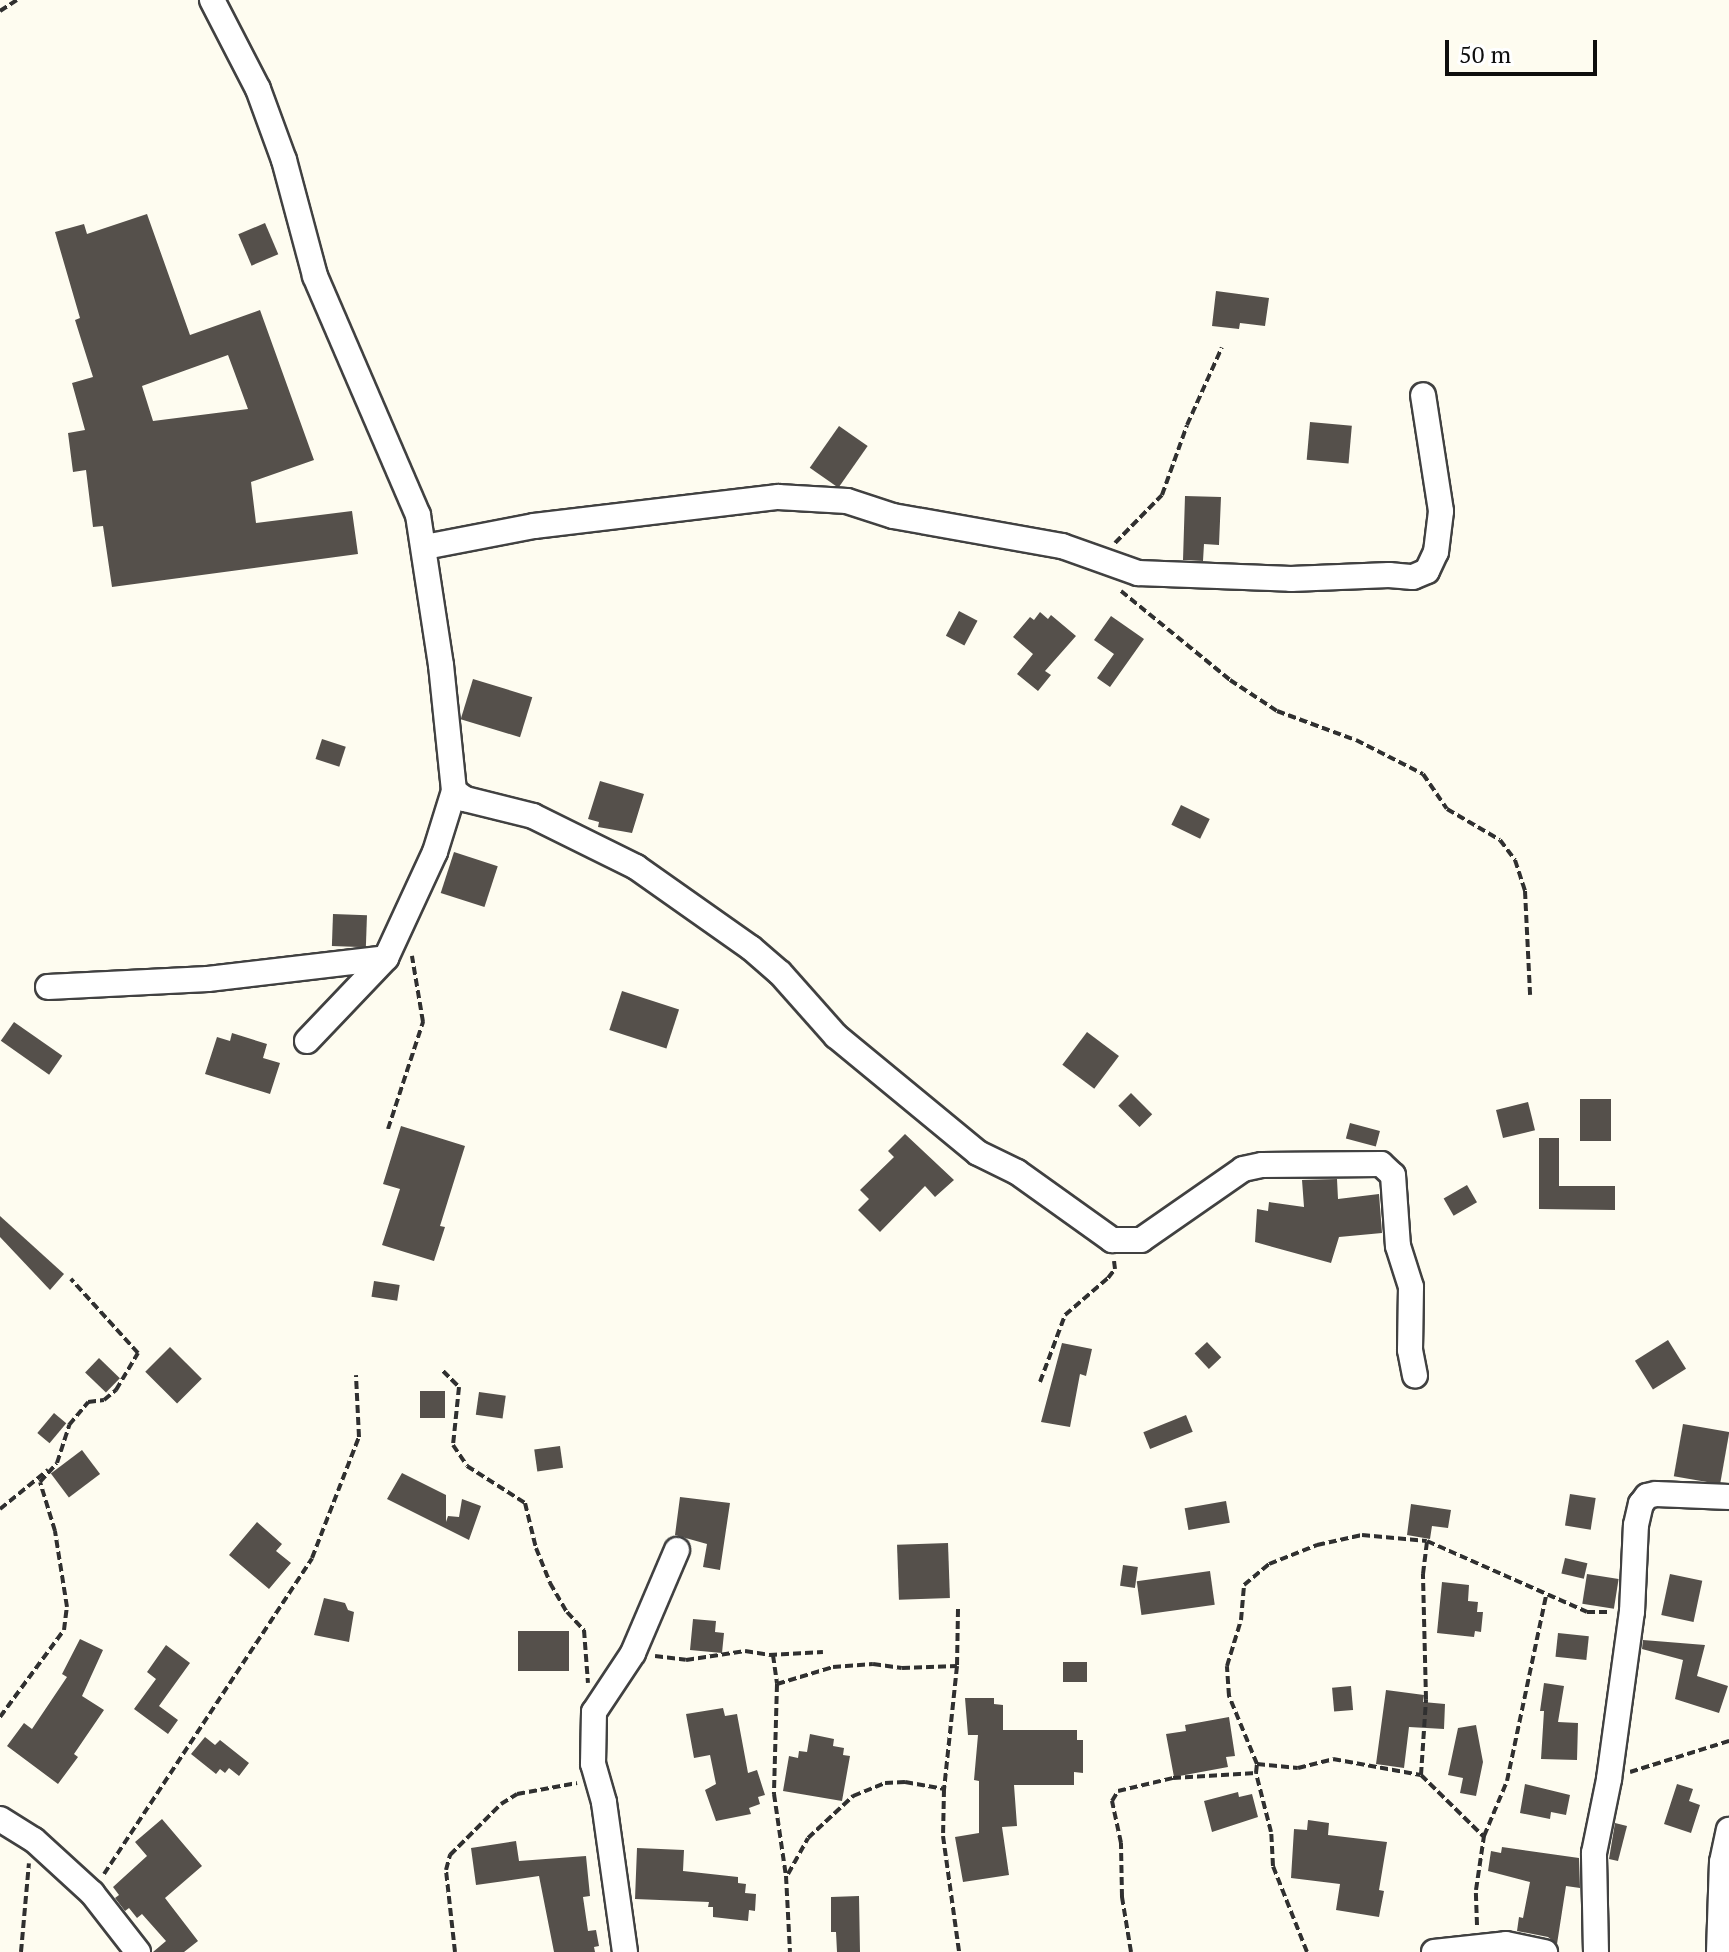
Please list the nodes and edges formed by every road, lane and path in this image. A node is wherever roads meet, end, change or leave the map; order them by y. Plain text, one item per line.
1 (17, 0) edge
2 (212, 0) edge
3 (0, 11) edge
4 (1222, 347) dead end
5 (1423, 395) dead end
6 (425, 547) junction
7 (1099, 559) junction
8 (1111, 584) dead end
9 (454, 791) junction
10 (412, 948) dead end
11 (386, 958) junction
12 (48, 987) dead end
13 (1530, 995) dead end
14 (307, 1041) dead end
15 (388, 1129) dead end
16 (1112, 1240) junction
17 (71, 1279) dead end
18 (443, 1371) dead end
19 (356, 1375) dead end
20 (1415, 1376) dead end
21 (1040, 1382) dead end
22 (57, 1463) junction
23 (1729, 1497) edge
24 (0, 1509) edge
25 (1427, 1541) junction
26 (677, 1550) dead end
27 (1546, 1596) junction
28 (958, 1609) dead end
29 (1632, 1612) junction
30 (823, 1652) dead end
31 (633, 1653) junction
32 (773, 1655) junction
33 (957, 1666) junction
34 (777, 1684) junction
35 (594, 1712) junction
36 (0, 1717) edge
37 (1729, 1741) edge
38 (1257, 1764) junction
39 (1256, 1773) junction
40 (1421, 1775) junction
41 (597, 1779) junction
42 (1609, 1779) junction
43 (944, 1789) junction
44 (0, 1819) edge
45 (1729, 1830) edge
46 (1484, 1836) junction
47 (29, 1861) dead end
48 (786, 1876) junction
49 (92, 1893) junction
50 (1478, 1947) junction
51 (21, 1952) edge
52 (138, 1952) edge
53 (455, 1952) edge
54 (625, 1952) edge
55 (790, 1952) edge
56 (959, 1952) edge
57 (1131, 1952) edge
58 (1307, 1952) edge
59 (1434, 1952) edge
60 (1545, 1952) edge
61 (1596, 1952) edge
62 (1719, 1952) edge

1 - 3 path
2 - 6 street
4 - 7 path
5 - 7 street
6 - 7 street
6 - 9 street
8 - 13 path
9 - 11 street
9 - 16 street
10 - 15 path
11 - 12 street
11 - 14 street
16 - 20 street
16 - 21 path
17 - 22 path
18 - 35 path
19 - 49 path
22 - 24 path
22 - 36 path
23 - 29 street
25 - 27 path
25 - 38 path
25 - 40 path
26 - 31 street
27 - 29 path
27 - 46 path
28 - 33 path
29 - 42 street
30 - 32 path
31 - 32 path
31 - 35 street
32 - 34 path
33 - 34 path
33 - 43 path
34 - 48 path
35 - 41 street
37 - 42 path
38 - 39 path
38 - 40 path
39 - 57 path
39 - 58 path
40 - 46 path
41 - 53 path
41 - 54 street
42 - 61 street
43 - 48 path
43 - 56 path
44 - 49 street
45 - 62 street
46 - 50 path
47 - 51 path
48 - 55 path
49 - 52 street
50 - 59 street
50 - 60 street

